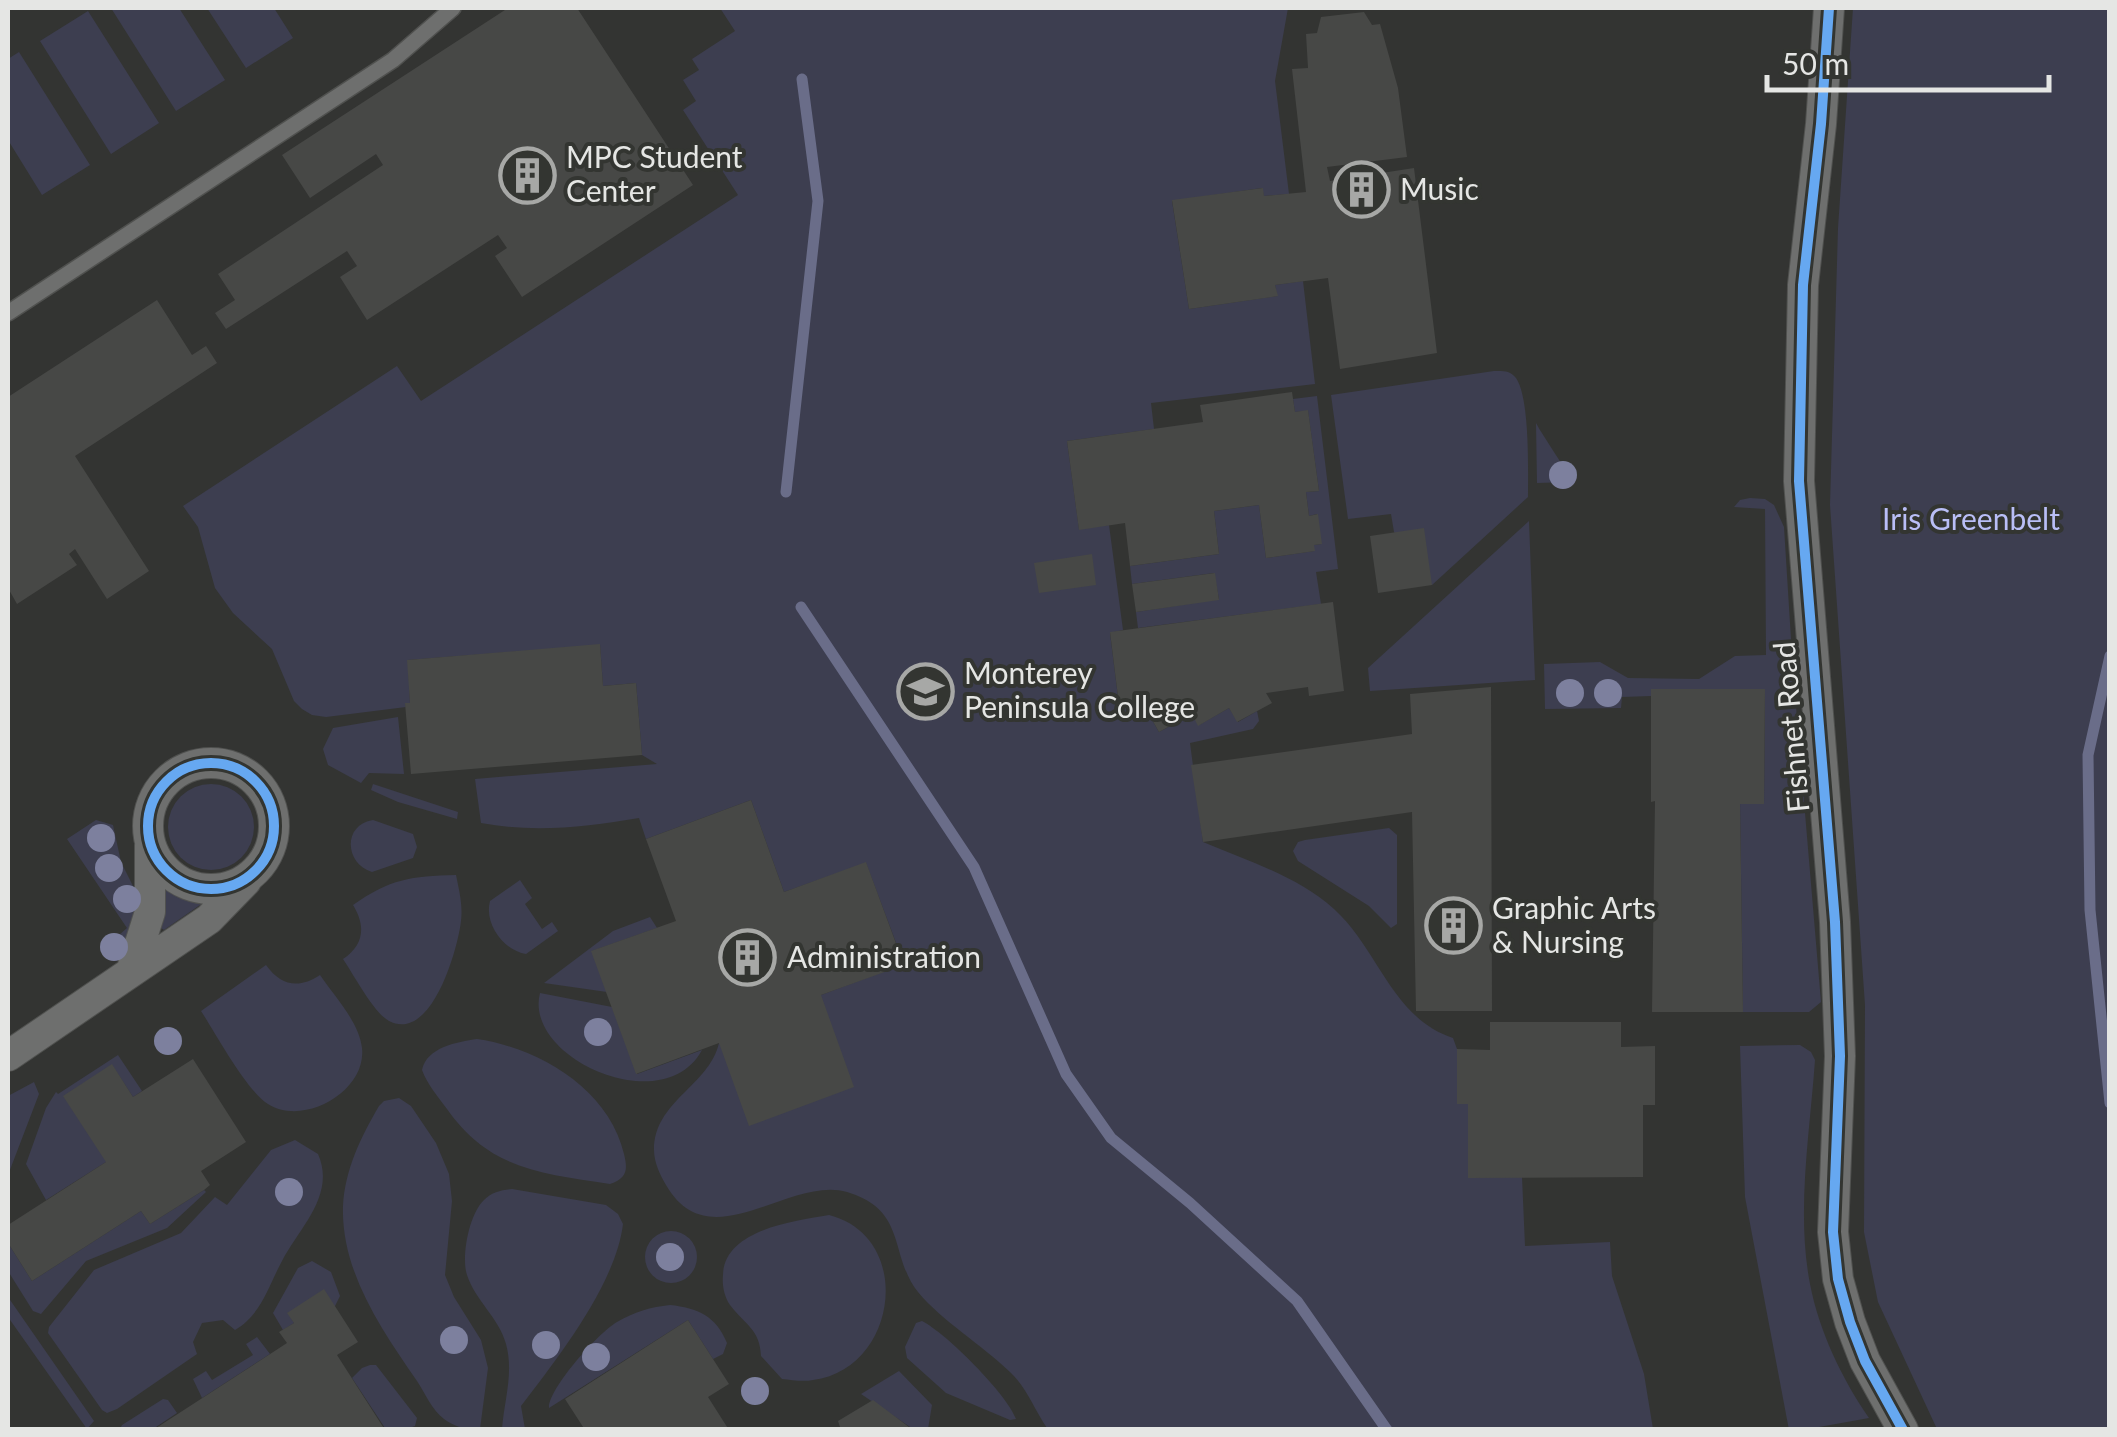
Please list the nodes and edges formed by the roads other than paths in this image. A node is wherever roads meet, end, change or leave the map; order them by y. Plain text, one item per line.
1 (454, 8) edge
2 (1828, 8) edge
3 (8, 313) edge
4 (150, 844) junction
5 (253, 873) junction
6 (131, 972) junction
7 (8, 1056) edge
8 (1903, 1430) edge

1 - 3 lane
2 - 8 street, Fishnet Road
4 - 5 street
4 - 5 street
4 - 6 street
5 - 6 street
6 - 7 street

